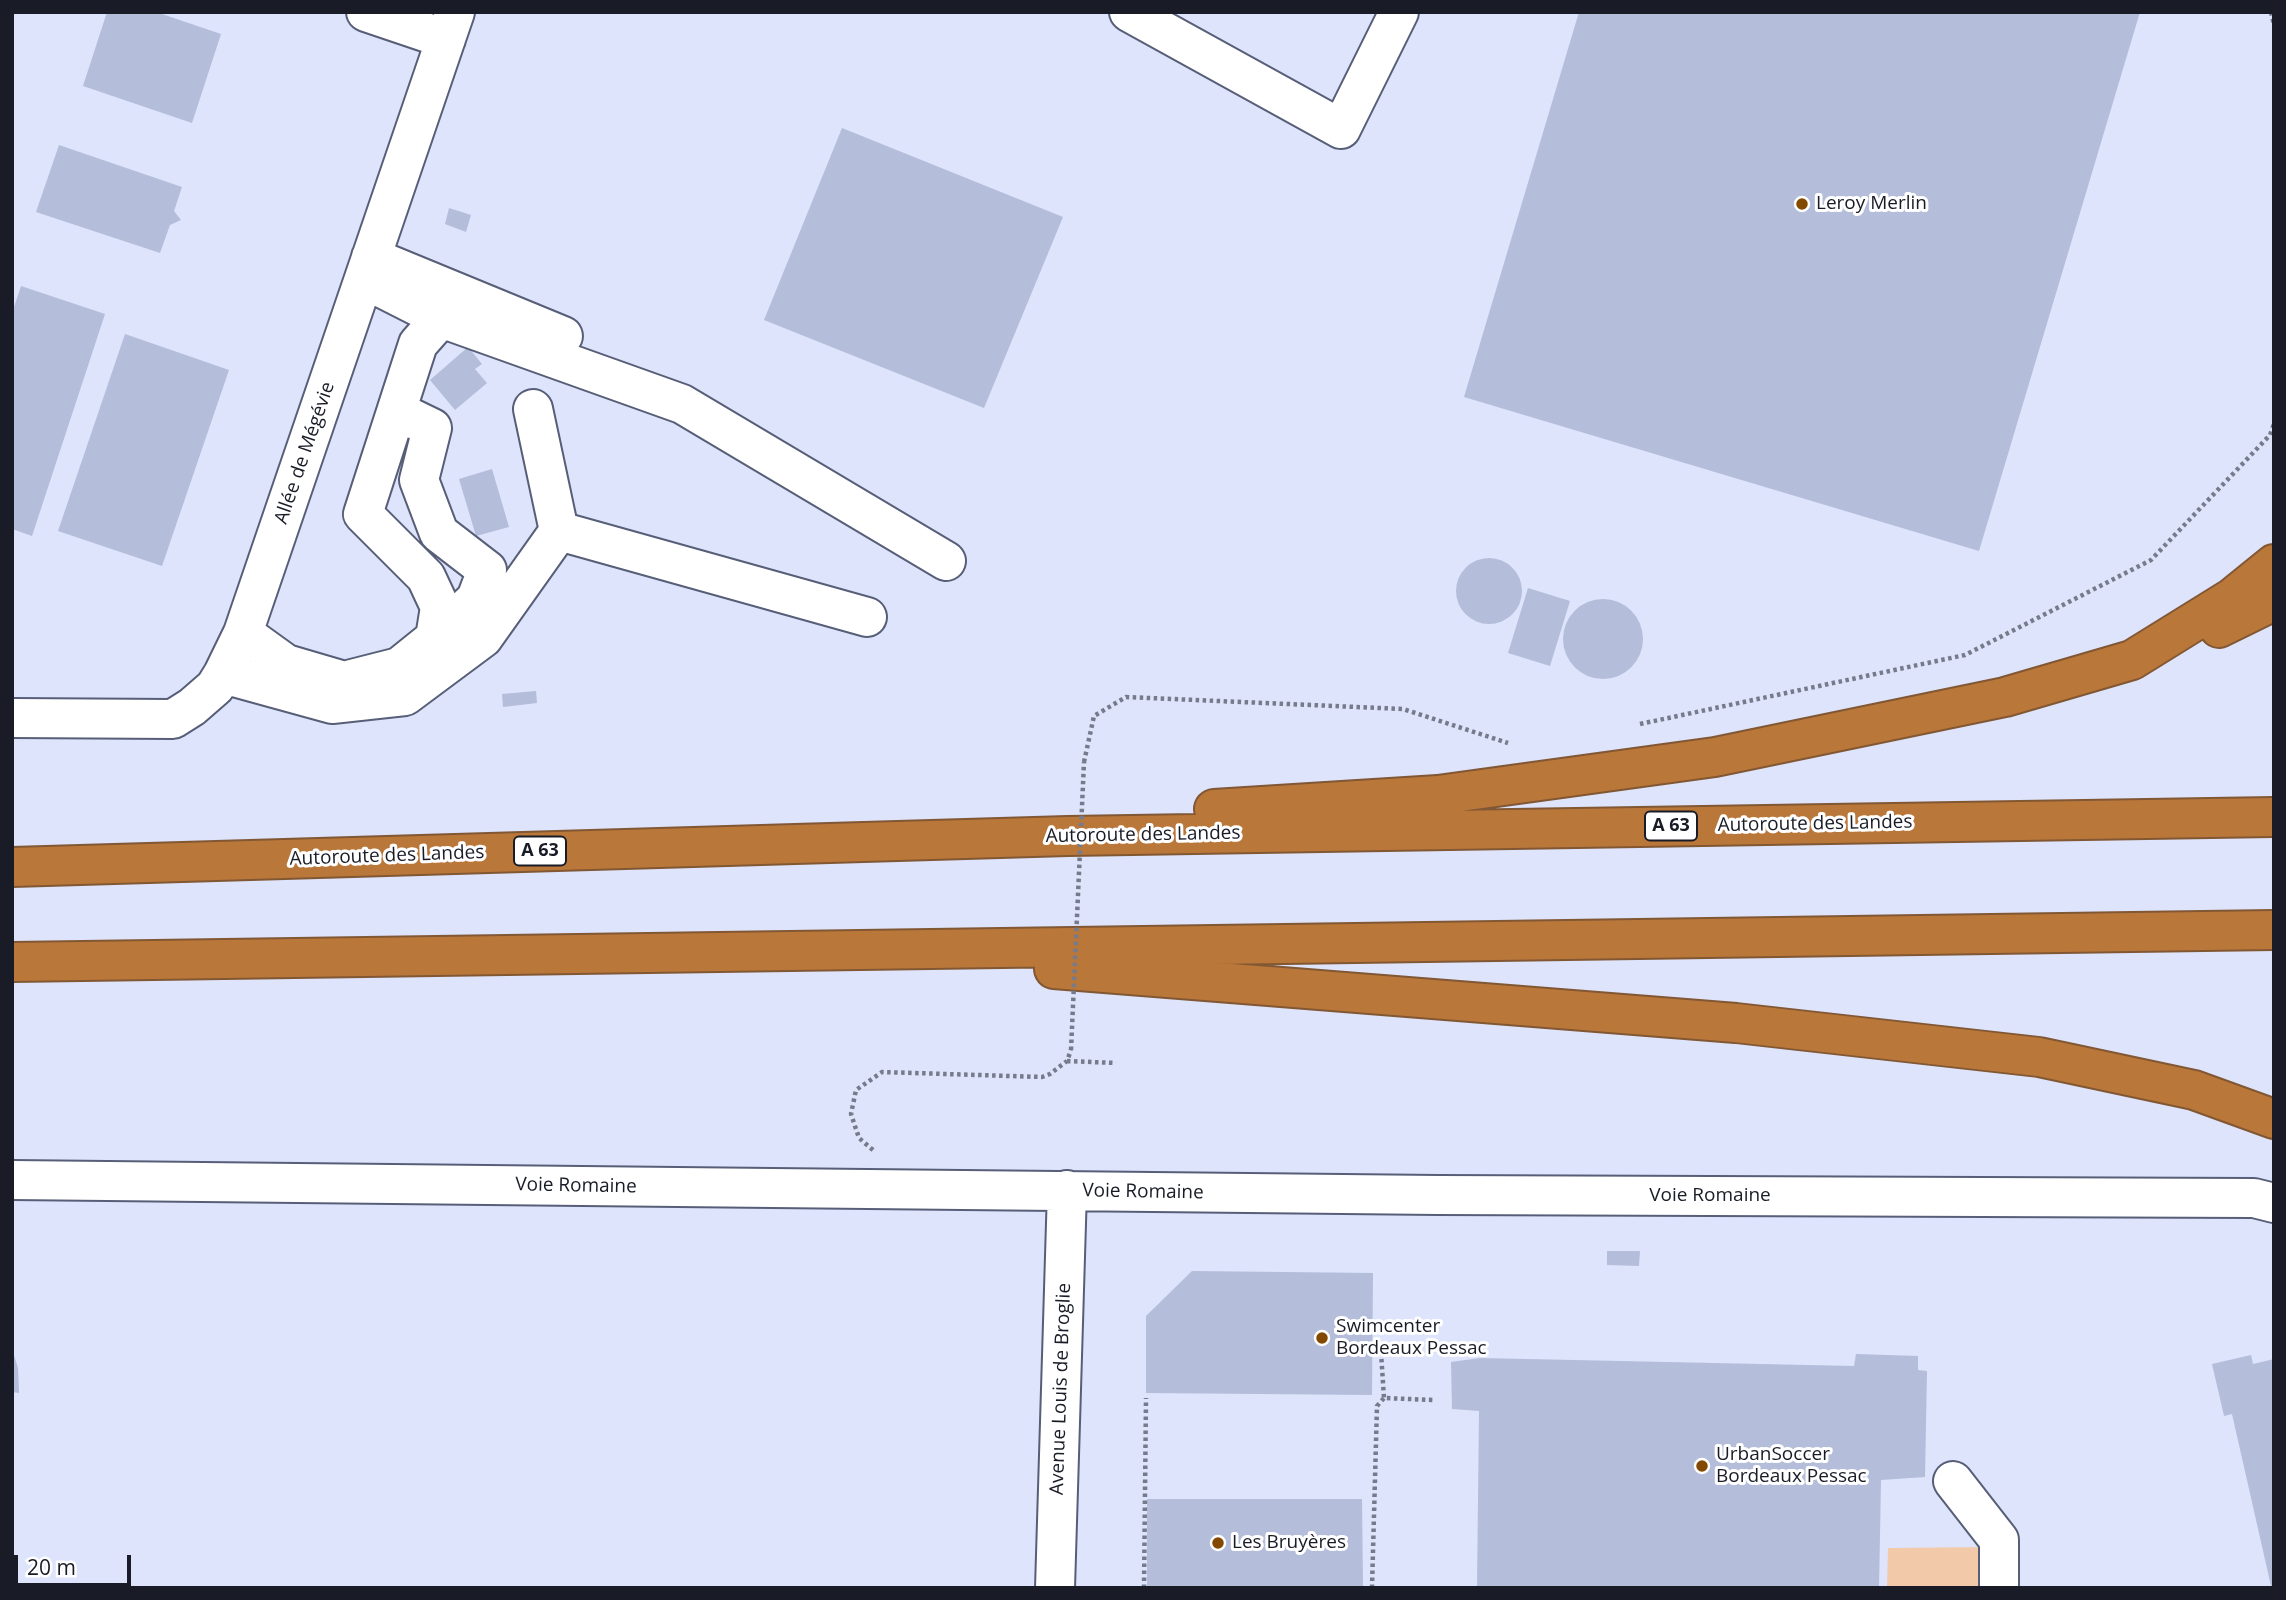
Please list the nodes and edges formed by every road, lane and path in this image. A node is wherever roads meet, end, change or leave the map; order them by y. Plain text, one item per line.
1 (366, 12) edge
2 (1129, 12) edge
3 (1399, 12) edge
4 (2271, 12) edge
5 (450, 25) edge
6 (2274, 25) edge
7 (368, 268) junction
8 (441, 318) junction
9 (682, 404) junction
10 (533, 409) dead end
11 (397, 411) junction
12 (2274, 424) edge
13 (558, 531) junction
14 (946, 561) dead end
15 (2274, 564) edge
16 (2274, 601) edge
17 (867, 617) dead end
18 (243, 633) junction
19 (435, 638) junction
20 (2132, 660) junction
21 (223, 674) junction
22 (12, 718) edge
23 (1631, 727) dead end
24 (1518, 744) dead end
25 (2274, 817) edge
26 (1068, 836) junction
27 (12, 867) edge
28 (2274, 930) edge
29 (811, 951) junction
30 (12, 962) edge
31 (1067, 1061) junction
32 (1116, 1063) dead end
33 (2274, 1119) edge
34 (883, 1158) dead end
35 (12, 1180) edge
36 (1067, 1191) junction
37 (2274, 1203) edge
38 (1381, 1352) dead end
39 (1146, 1398) dead end
40 (1384, 1398) junction
41 (1433, 1400) dead end
42 (1953, 1481) dead end
43 (1055, 1588) edge
44 (1144, 1588) edge
45 (1372, 1588) edge
46 (1999, 1588) edge

1 - 5 street
2 - 3 street
4 - 6 path
5 - 7 street, Allée de Mégévie
7 - 8 street
7 - 9 street
7 - 18 street, Allée de Mégévie
8 - 9 street
8 - 11 street
9 - 14 street
10 - 13 street
11 - 19 street
11 - 19 street
12 - 23 path
13 - 17 street
13 - 21 street
15 - 20 highway
16 - 20 highway
18 - 19 street
18 - 21 street, Allée de Mégévie
20 - 26 highway
21 - 22 street, Allée de Mégévie
24 - 31 path, bridge
25 - 26 highway, Autoroute des Landes / A 63
26 - 27 highway, Autoroute des Landes / A 63
28 - 29 highway
29 - 30 highway
29 - 33 highway
31 - 32 path
31 - 34 path
35 - 36 street, Voie Romaine
36 - 37 street, Voie Romaine
36 - 43 street, Avenue Louis de Broglie
38 - 40 path
39 - 44 path
40 - 41 path
40 - 45 path
42 - 46 street

